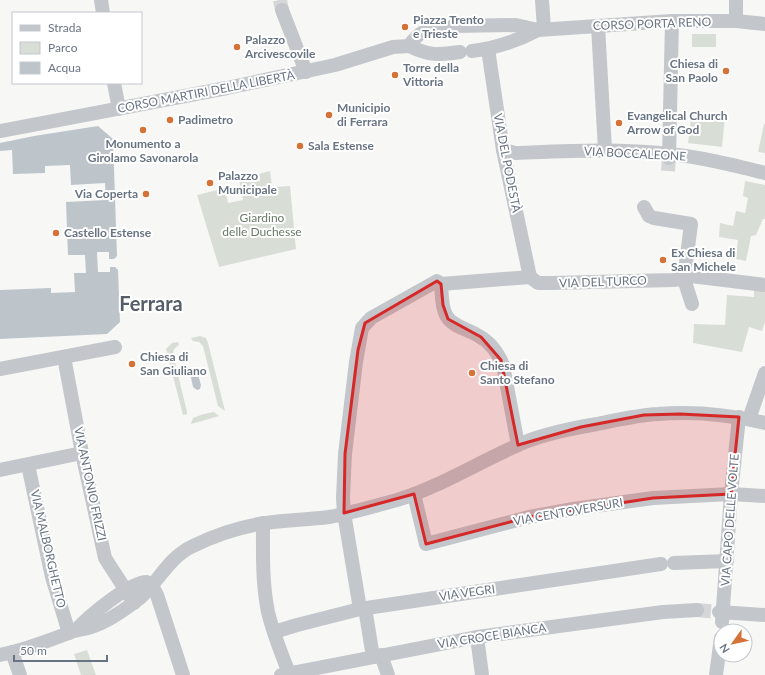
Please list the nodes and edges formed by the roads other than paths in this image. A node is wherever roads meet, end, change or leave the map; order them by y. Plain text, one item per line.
1 (101, 0) edge
2 (542, 0) edge
3 (736, 0) edge
4 (282, 10) tunnel mouth
5 (102, 12) edge
6 (736, 21) junction
7 (672, 22) junction
8 (765, 24) edge
9 (598, 26) junction
10 (541, 30) junction
11 (409, 46) junction
12 (488, 49) junction
13 (306, 72) junction
14 (114, 84) edge
15 (119, 109) junction
16 (0, 131) edge
17 (503, 150) junction
18 (605, 150) junction
19 (669, 156) junction
20 (765, 173) edge
21 (644, 207) dead end
22 (530, 277) junction
23 (684, 279) junction
24 (442, 284) junction
25 (765, 285) edge
26 (692, 304) dead end
27 (115, 347) dead end
28 (64, 358) junction
29 (0, 369) edge
30 (765, 373) edge
31 (744, 418) junction
32 (765, 423) edge
33 (518, 445) junction
34 (82, 453) junction
35 (28, 465) junction
36 (0, 470) edge
37 (414, 494) junction
38 (731, 494) junction
39 (765, 496) edge
40 (344, 513) junction
41 (263, 523) junction
42 (727, 561) junction
43 (152, 586) junction
44 (126, 590) junction
45 (133, 604) junction
46 (160, 605) junction
47 (363, 609) junction
48 (697, 610) tunnel mouth
49 (765, 616) edge
50 (721, 623) edge
51 (726, 623) tunnel mouth
52 (73, 632) junction
53 (274, 632) junction
54 (477, 637) junction
55 (6, 654) edge
56 (377, 656) junction
57 (717, 663) edge
58 (285, 674) edge
59 (20, 675) edge
60 (183, 675) edge
61 (388, 675) edge
62 (482, 675) edge
63 (716, 675) edge

1 - 5 street
2 - 10 street
3 - 6 street
4 - 13 street
6 - 7 street, CORSO PORTA RENO
6 - 8 street, CORSO PORTA RENO
7 - 9 street, CORSO PORTA RENO
7 - 19 street
9 - 10 street, CORSO PORTA RENO
9 - 18 street
10 - 11 street, CORSO PORTA RENO
10 - 12 street, CORSO PORTA RENO
11 - 12 street, CORSO PORTA RENO
11 - 13 street, CORSO MARTIRI DELLA LIBERTÀ
12 - 17 street, VIA DEL PODESTÀ
13 - 15 street, CORSO MARTIRI DELLA LIBERTÀ
14 - 15 street
15 - 16 street, CORSO MARTIRI DELLA LIBERTÀ
17 - 18 street, VIA BOCCALEONE
17 - 22 street, VIA DEL PODESTÀ
18 - 19 street, VIA BOCCALEONE
19 - 20 street, VIA BOCCALEONE
21 - 23 street
22 - 23 street, VIA DEL TURCO
22 - 24 street, VIA DEL TURCO
23 - 25 street, VIA DEL TURCO
23 - 26 street
24 - 33 street
24 - 40 street, VIA DEL TURCO
27 - 28 street
28 - 29 street
28 - 34 street, VIA ANTONIO FRIZZI
30 - 31 street, VIA CAPO DELLE VOLTE
31 - 32 street
31 - 33 street
31 - 38 street, VIA CAPO DELLE VOLTE
33 - 37 street
34 - 35 street
34 - 44 street, VIA ANTONIO FRIZZI
35 - 36 street
35 - 52 street, VIA MALBORGHETTO
37 - 38 street, VIA CENTOVERSURI
37 - 40 street
38 - 39 street, VIA CENTOVERSURI
38 - 42 street, VIA CAPO DELLE VOLTE
40 - 41 street
40 - 47 street
41 - 43 street
41 - 53 street
42 - 47 street, VIA VEGRI
42 - 50 street, VIA CAPO DELLE VOLTE
43 - 44 street
43 - 45 street
43 - 46 street
44 - 45 street, VIA ANTONIO FRIZZI
44 - 52 street
45 - 46 street
45 - 52 street
46 - 60 street
47 - 53 street, VIA VEGRI
47 - 56 street
48 - 54 street, VIA CROCE BIANCA
49 - 51 street
52 - 55 street
53 - 58 street
54 - 56 street, VIA CROCE BIANCA
54 - 62 street
55 - 59 street
56 - 58 street, VIA CROCE BIANCA
56 - 61 street
57 - 63 street, VIA CAPO DELLE VOLTE

